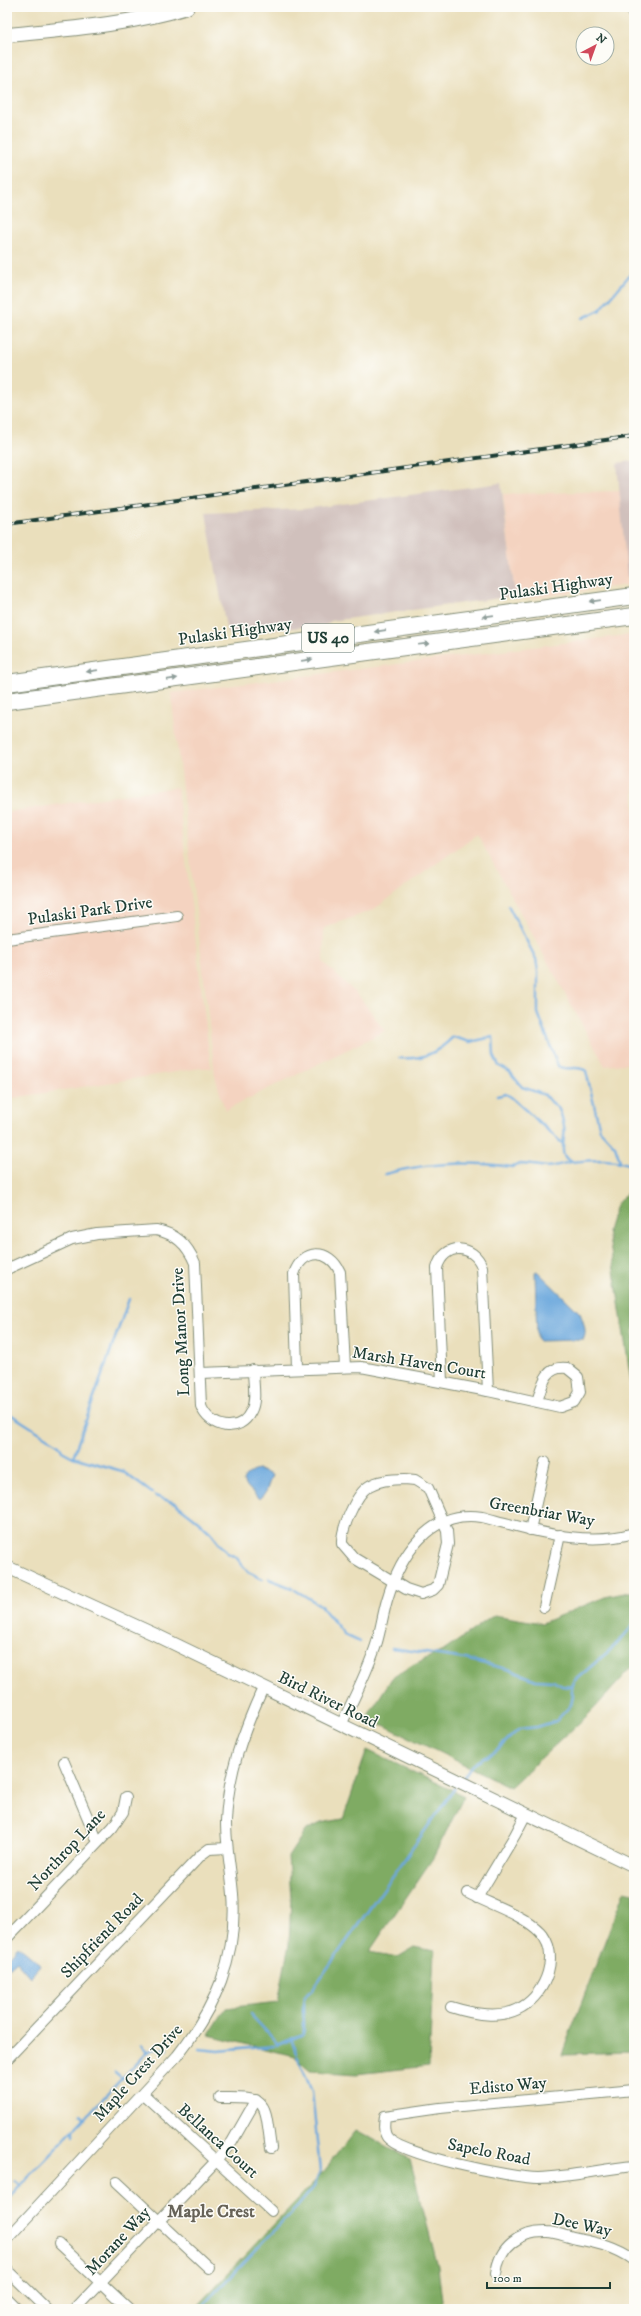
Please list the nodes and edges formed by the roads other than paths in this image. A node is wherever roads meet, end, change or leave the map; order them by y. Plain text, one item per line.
1 (187, 7) edge
2 (630, 7) edge
3 (634, 16) edge
4 (7, 35) edge
5 (634, 596) edge
6 (634, 616) edge
7 (7, 683) edge
8 (7, 701) edge
9 (177, 916) dead end
10 (7, 939) edge
11 (7, 1269) edge
12 (345, 1366) junction
13 (298, 1368) junction
14 (253, 1370) junction
15 (200, 1373) junction
16 (442, 1382) junction
17 (488, 1391) junction
18 (537, 1402) junction
19 (546, 1462) dead end
20 (443, 1523) junction
21 (530, 1530) junction
22 (634, 1533) edge
23 (560, 1535) junction
24 (7, 1568) edge
25 (394, 1582) junction
26 (544, 1607) dead end
27 (263, 1688) junction
28 (341, 1725) junction
29 (64, 1762) dead end
30 (126, 1798) dead end
31 (526, 1814) junction
32 (98, 1842) junction
33 (228, 1848) junction
34 (634, 1866) edge
35 (7, 1938) edge
36 (451, 2007) dead end
37 (7, 2059) edge
38 (634, 2090) edge
39 (143, 2094) junction
40 (220, 2098) dead end
41 (256, 2100) junction
42 (384, 2116) joint
43 (272, 2148) dead end
44 (216, 2161) junction
45 (634, 2166) edge
46 (117, 2182) dead end
47 (271, 2211) dead end
48 (158, 2221) junction
49 (7, 2239) edge
50 (59, 2244) dead end
51 (634, 2260) edge
52 (209, 2268) dead end
53 (7, 2270) edge
54 (496, 2274) dead end
55 (100, 2283) junction
56 (7, 2299) edge
57 (17, 2309) edge
58 (47, 2309) edge
59 (75, 2309) edge
60 (129, 2309) edge

1 - 4 main road
2 - 3 street
5 -> 7 highway, Pulaski Highway / US 40
8 -> 6 highway, US 40
9 - 10 street, Pulaski Park Drive
11 - 15 street, Long Manor Drive
12 - 13 street, Marsh Haven Court
12 - 13 street
12 - 16 street, Marsh Haven Court
13 - 14 street, Marsh Haven Court
14 - 15 street, Marsh Haven Court
14 - 15 street, Long Manor Drive
16 - 17 street, Marsh Haven Court
16 - 17 street
17 - 18 street, Marsh Haven Court
18 - 18 street, Marsh Haven Court
19 - 21 street
20 - 21 street, Greenbriar Way
20 - 25 street, Greenbriar Way
20 - 25 street
20 - 25 street
21 - 23 street, Greenbriar Way
22 - 23 street, Greenbriar Way
23 - 26 street
24 - 27 street, Bird River Road
25 - 28 street, Greenbriar Way
27 - 28 street, Bird River Road
27 - 33 street, Maple Crest Drive
28 - 31 street, Bird River Road
29 - 32 street
30 - 32 street, Northrop Lane
31 - 34 street, Bird River Road
31 - 36 street
32 - 35 street, Northrop Lane
33 - 37 street, Shipfriend Road
33 - 39 street, Maple Crest Drive
38 - 42 street, Edisto Way
39 - 44 street, Bellanca Court
39 - 49 street, Maple Crest Drive
40 - 41 street
41 - 43 street
41 - 44 street, Morane Way
42 - 45 street, Sapelo Road
44 - 47 street, Bellanca Court
44 - 48 street, Morane Way
46 - 48 street
48 - 52 street
48 - 55 street, Morane Way
50 - 55 street
51 - 54 street, Dee Way
53 - 58 street
55 - 59 street, Morane Way
55 - 60 street
56 - 57 street

